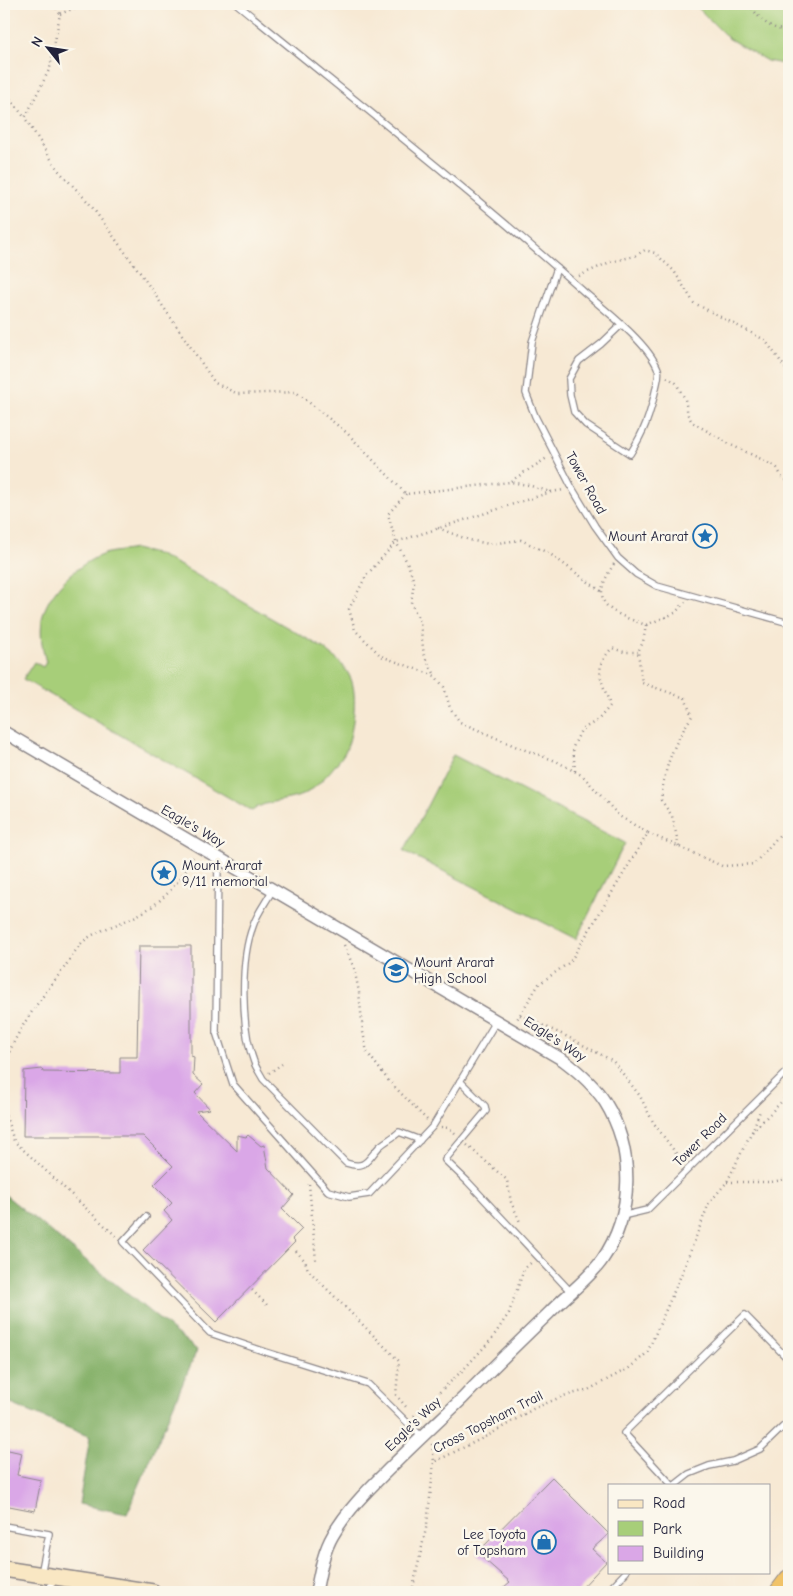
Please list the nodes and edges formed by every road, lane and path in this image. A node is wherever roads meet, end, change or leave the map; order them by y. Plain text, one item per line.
1 (54, 4) edge
2 (84, 4) edge
3 (237, 4) edge
4 (748, 4) edge
5 (60, 14) junction
6 (789, 32) edge
7 (4, 91) edge
8 (26, 118) junction
9 (557, 268) junction
10 (571, 280) junction
11 (621, 325) junction
12 (659, 372) junction
13 (789, 373) edge
14 (554, 454) junction
15 (510, 482) junction
16 (789, 482) edge
17 (572, 488) junction
18 (551, 492) junction
19 (406, 494) junction
20 (437, 528) junction
21 (396, 542) junction
22 (618, 558) junction
23 (601, 591) junction
24 (692, 596) junction
25 (789, 623) edge
26 (646, 625) junction
27 (638, 652) junction
28 (435, 676) junction
29 (4, 732) edge
30 (575, 772) junction
31 (789, 824) edge
32 (648, 833) junction
33 (679, 847) junction
34 (193, 857) dead end
35 (218, 859) junction
36 (273, 889) junction
37 (343, 942) dead end
38 (520, 1015) junction
39 (497, 1020) junction
40 (511, 1028) junction
41 (4, 1066) edge
42 (789, 1069) edge
43 (460, 1081) junction
44 (789, 1094) edge
45 (4, 1111) edge
46 (433, 1126) junction
47 (420, 1140) junction
48 (462, 1140) junction
49 (688, 1170) junction
50 (789, 1179) edge
51 (726, 1182) junction
52 (309, 1184) dead end
53 (622, 1216) junction
54 (146, 1218) dead end
55 (523, 1228) dead end
56 (123, 1242) junction
57 (296, 1251) dead end
58 (536, 1257) junction
59 (316, 1261) dead end
60 (252, 1290) dead end
61 (570, 1292) junction
62 (269, 1307) dead end
63 (789, 1360) edge
64 (414, 1416) junction
65 (789, 1421) edge
66 (421, 1432) junction
67 (434, 1462) junction
68 (673, 1484) edge
69 (675, 1484) edge
70 (4, 1526) edge
71 (4, 1568) edge
72 (624, 1574) edge
73 (47, 1575) junction
74 (789, 1580) edge
75 (49, 1592) edge
76 (152, 1592) edge
77 (316, 1592) edge
78 (412, 1592) edge
79 (607, 1592) edge
80 (780, 1592) edge

1 - 5 path
2 - 5 path
3 - 9 lane
4 - 6 path
5 - 8 path
7 - 8 path
8 - 19 path
9 - 10 lane
9 - 14 lane, Tower Road
10 - 11 lane
10 - 13 path
11 - 12 lane
11 - 12 lane
12 - 16 path
14 - 15 path
14 - 17 lane, Tower Road
15 - 18 path
15 - 19 path
17 - 18 path
17 - 22 lane, Tower Road
18 - 20 path
19 - 21 path
20 - 21 path
20 - 23 path
21 - 28 path
21 - 28 path
22 - 23 path
22 - 24 lane, Tower Road
23 - 26 path
24 - 25 lane, Tower Road
24 - 26 path
26 - 27 path
27 - 30 path
27 - 33 path
28 - 30 path
29 - 35 street, Eagle's Way
30 - 32 path
31 - 33 path
32 - 33 path
32 - 38 path
34 - 41 path
35 - 36 street, Eagle's Way
35 - 47 lane
36 - 39 street, Eagle's Way
36 - 47 lane
37 - 46 path
38 - 40 path
38 - 49 path
39 - 40 street, Eagle's Way
39 - 43 lane
40 - 53 street, Eagle's Way
42 - 49 lane, Tower Road
43 - 46 lane
43 - 48 lane
44 - 51 path, Cross Topsham Trail
45 - 56 path
46 - 47 lane
46 - 48 path
48 - 55 path
48 - 58 lane
49 - 53 lane, Tower Road
50 - 51 path
51 - 67 path, Cross Topsham Trail
52 - 59 path
53 - 61 street, Eagle's Way
54 - 56 lane
56 - 66 lane
57 - 64 path
58 - 61 lane
58 - 64 path
60 - 62 path
61 - 66 street, Eagle's Way
63 - 68 lane
64 - 66 path, Cross Topsham Trail
65 - 69 lane
66 - 67 path, Cross Topsham Trail
66 - 77 street, Eagle's Way
67 - 78 path
70 - 73 lane
71 - 73 main road
72 - 79 lane
73 - 75 lane
73 - 76 main road
74 - 80 highway

